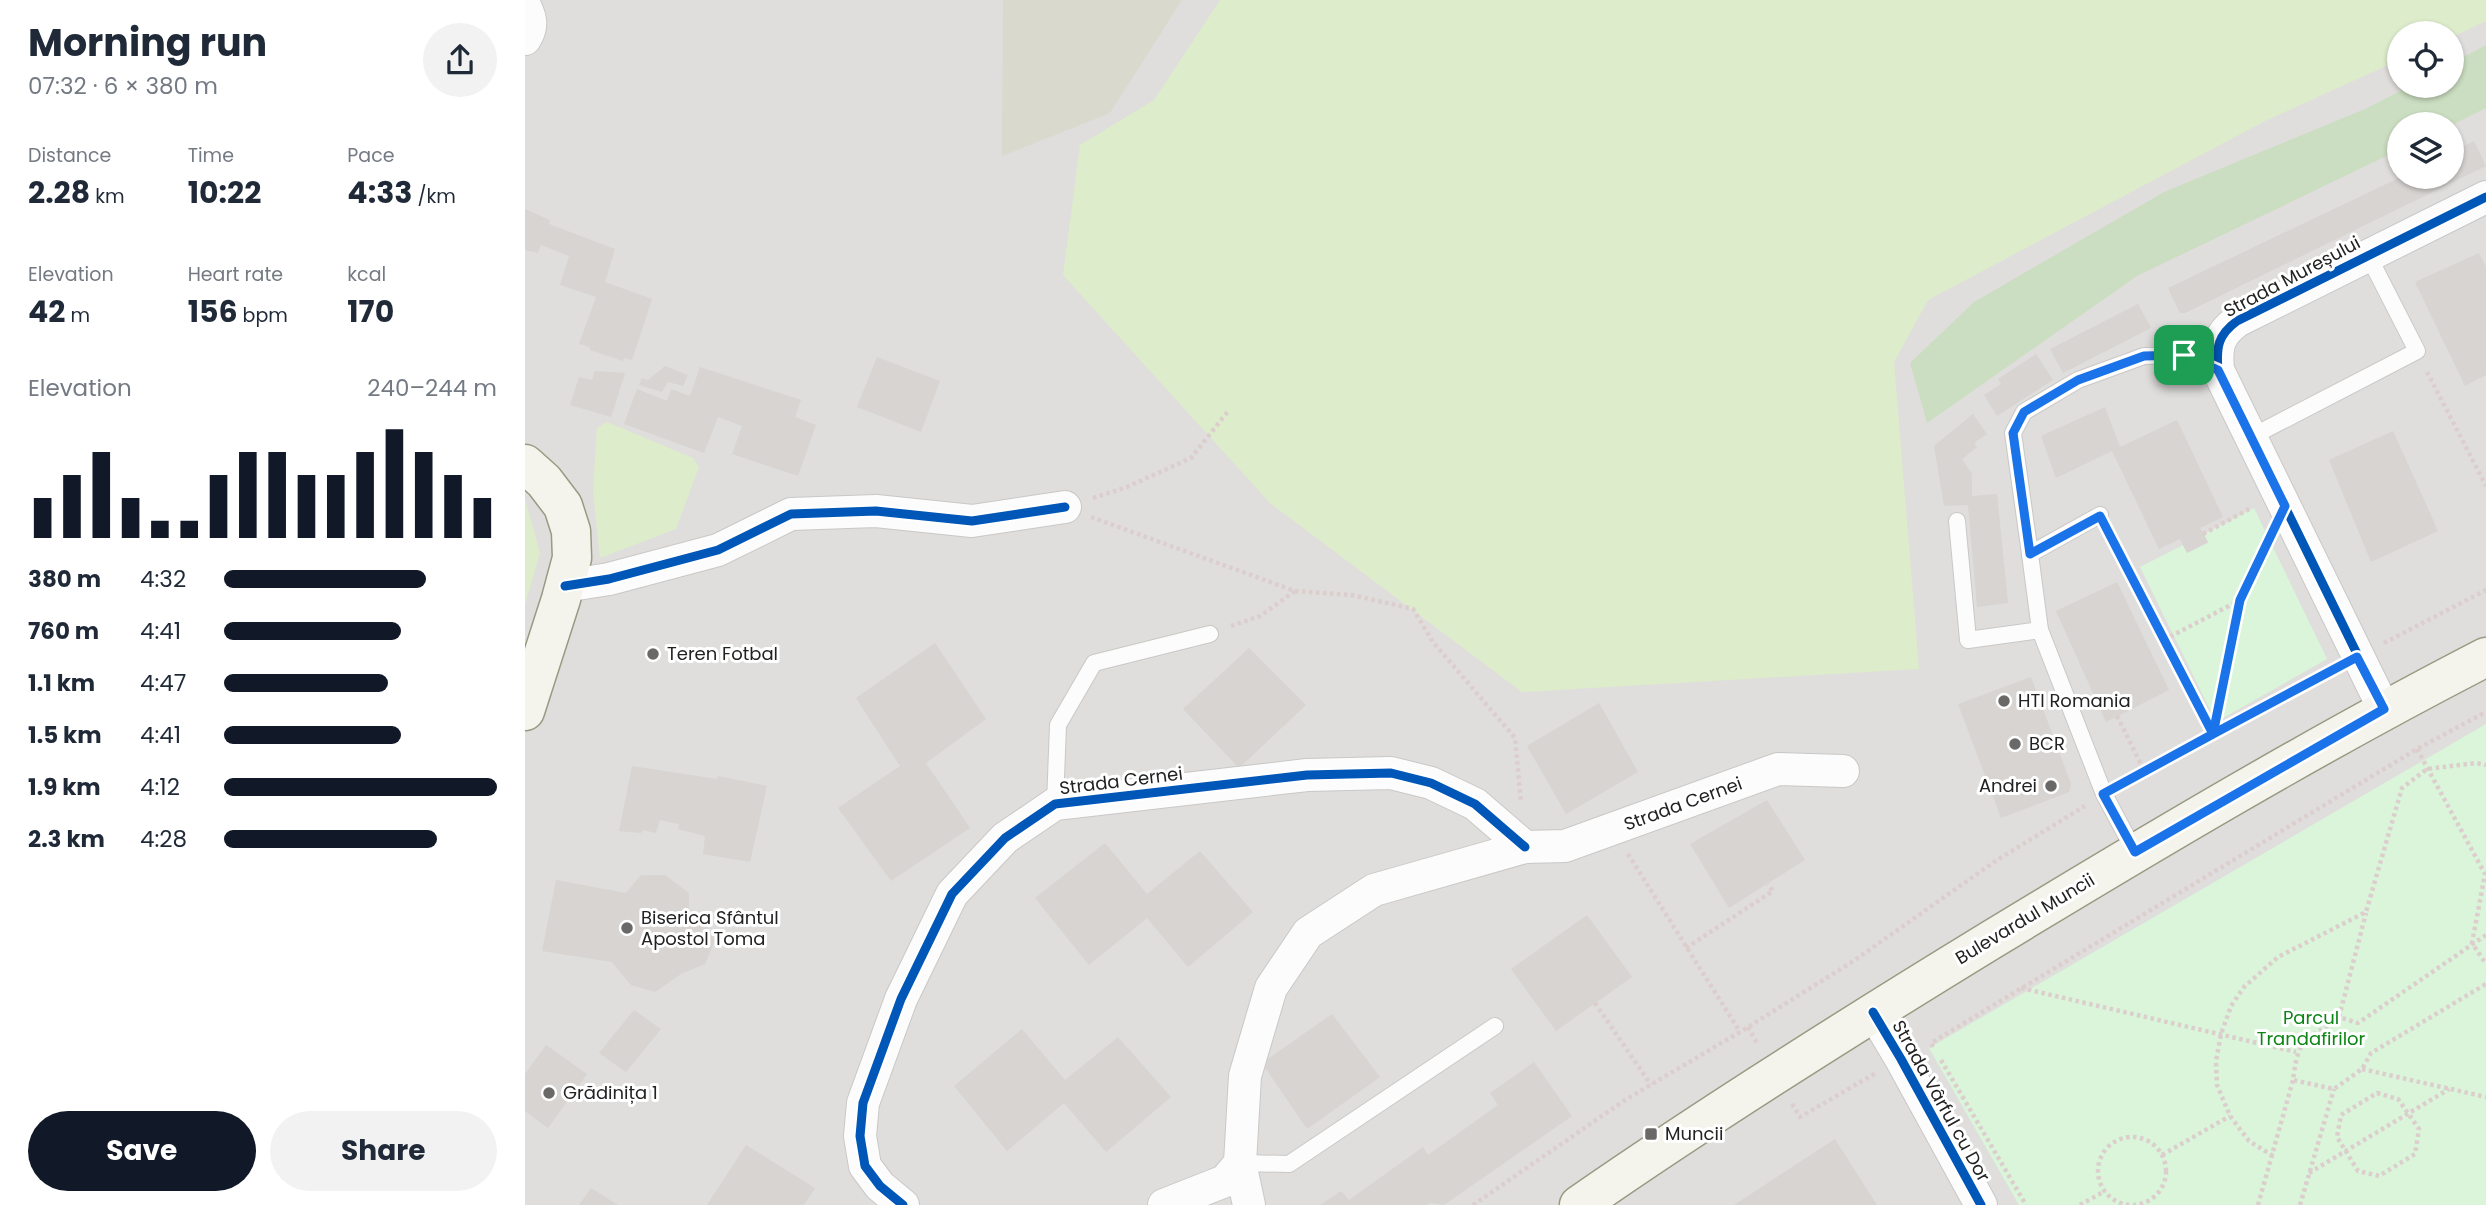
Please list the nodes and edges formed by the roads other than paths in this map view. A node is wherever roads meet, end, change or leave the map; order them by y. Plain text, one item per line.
1 (525, 6) edge
2 (525, 39) edge
3 (2486, 197) edge
4 (2368, 255) junction
5 (2218, 370) junction
6 (2251, 436) junction
7 (525, 464) edge
8 (1065, 507) road end
9 (2100, 516) road end
10 (1957, 521) dead end
11 (2030, 554) junction
12 (565, 586) junction
13 (2040, 631) junction
14 (1210, 634) road end
15 (2486, 657) edge
16 (2384, 709) junction
17 (525, 711) edge
18 (1843, 771) dead end
19 (1055, 804) junction
20 (1525, 847) junction
21 (2135, 852) junction
22 (1873, 1012) junction
23 (1495, 1026) dead end
24 (1240, 1163) junction
25 (1245, 1203) edge
26 (903, 1205) edge
27 (1164, 1205) edge
28 (1579, 1205) edge
29 (1981, 1205) edge

1 - 2 street
3 - 4 street, Strada Mureșului
4 - 5 street, Strada Mureșului
4 - 6 lane
5 - 6 street
5 - 11 lane
6 - 16 street
7 - 12 main road
8 - 12 street
9 - 11 lane
10 - 13 lane
11 - 13 lane
12 - 17 main road
13 - 21 lane
14 - 19 lane
15 - 16 main road, Bulevardul Muncii
16 - 21 main road, Bulevardul Muncii
18 - 20 street, Strada Cernei
19 - 20 street, Strada Cernei
19 - 26 street, Strada Cernei
20 - 24 street, Strada Cernei
21 - 22 main road, Bulevardul Muncii
22 - 28 main road, Bulevardul Muncii
22 - 29 street, Strada Vârful cu Dor
23 - 24 lane
24 - 25 street, Strada Cernei
24 - 27 street

